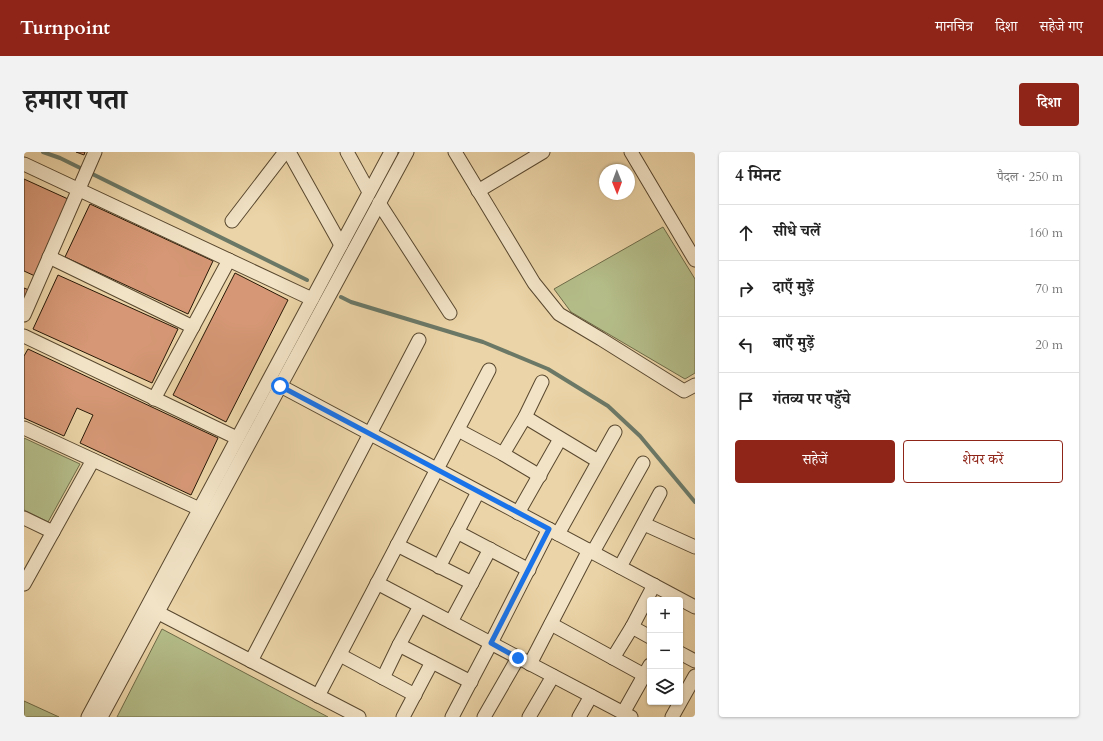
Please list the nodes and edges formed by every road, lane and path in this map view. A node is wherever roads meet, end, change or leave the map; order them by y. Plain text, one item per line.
1 (285, 152) edge
2 (289, 152) edge
3 (347, 152) edge
4 (391, 152) edge
5 (407, 152) edge
6 (455, 152) edge
7 (543, 152) edge
8 (631, 152) edge
9 (93, 158) edge
10 (24, 164) edge
11 (81, 184) junction
12 (478, 191) junction
13 (369, 192) junction
14 (379, 203) junction
15 (232, 221) dead end
16 (341, 245) junction
17 (49, 257) junction
18 (229, 260) junction
19 (695, 260) edge
20 (312, 299) junction
21 (450, 313) dead end
22 (24, 315) edge
23 (193, 327) junction
24 (24, 336) edge
25 (419, 340) dead end
26 (489, 370) dead end
27 (542, 382) dead end
28 (274, 383) junction
29 (695, 385) edge
30 (154, 399) junction
31 (525, 417) junction
32 (24, 428) edge
33 (458, 430) junction
34 (614, 432) dead end
35 (370, 434) junction
36 (237, 438) junction
37 (560, 439) junction
38 (503, 454) junction
39 (93, 460) junction
40 (598, 461) junction
41 (643, 463) dead end
42 (437, 470) junction
43 (540, 476) junction
44 (478, 492) junction
45 (660, 493) dead end
46 (205, 512) junction
47 (518, 513) junction
48 (24, 518) edge
49 (644, 524) junction
50 (554, 531) junction
51 (53, 532) junction
52 (457, 532) junction
53 (397, 546) junction
54 (695, 547) edge
55 (490, 549) junction
56 (591, 551) junction
57 (439, 566) junction
58 (620, 567) junction
59 (529, 570) junction
60 (377, 583) junction
61 (472, 583) junction
62 (24, 584) edge
63 (654, 585) junction
64 (420, 606) junction
65 (695, 607) edge
66 (152, 610) junction
67 (451, 622) junction
68 (551, 624) junction
69 (632, 627) junction
70 (647, 635) edge
71 (491, 643) junction
72 (399, 645) junction
73 (340, 655) junction
74 (683, 655) edge
75 (518, 658) junction
76 (613, 658) junction
77 (251, 661) junction
78 (695, 661) edge
79 (432, 662) junction
80 (530, 664) junction
81 (647, 670) edge
82 (553, 676) junction
83 (695, 676) edge
84 (383, 678) junction
85 (471, 682) junction
86 (691, 691) edge
87 (415, 695) junction
88 (318, 696) junction
89 (591, 696) junction
90 (627, 715) edge
91 (88, 717) edge
92 (101, 717) edge
93 (359, 717) edge
94 (403, 717) edge
95 (452, 717) edge
96 (484, 717) edge
97 (530, 717) edge
98 (579, 717) edge
99 (672, 717) edge

1 - 15 street
2 - 16 street
3 - 13 street
4 - 13 street
5 - 14 street
6 - 12 street
7 - 12 street
8 - 19 street
9 - 11 street
10 - 11 street
11 - 17 street
11 - 18 street
12 - 29 street
13 - 16 street
14 - 21 street
14 - 28 street
16 - 20 street
17 - 22 street
17 - 23 street
18 - 20 street
18 - 23 street
20 - 28 street
23 - 30 street
24 - 30 street
25 - 35 street
26 - 33 street
27 - 31 street
28 - 35 street
28 - 36 street
28 - 46 street
30 - 36 street
31 - 37 street
31 - 38 street
32 - 39 street
33 - 38 street
33 - 42 street
34 - 40 street
35 - 42 street
35 - 77 street
36 - 46 street
37 - 40 street
37 - 43 street
38 - 43 street
39 - 46 street
39 - 51 street
40 - 50 street
41 - 56 street
42 - 44 street
42 - 53 street
43 - 47 street
44 - 47 street
44 - 52 street
45 - 49 street
46 - 66 street
47 - 50 street
48 - 51 street
49 - 54 street
49 - 58 street
50 - 56 street
50 - 59 street
51 - 62 street
52 - 55 street
52 - 57 street
53 - 57 street
53 - 60 street
55 - 59 street
55 - 61 street
56 - 58 street
56 - 68 street
57 - 61 street
58 - 63 street
59 - 71 street
60 - 64 street
60 - 73 street
61 - 67 street
63 - 65 street
63 - 69 street
64 - 67 street
64 - 72 street
66 - 77 street
66 - 91 street
66 - 92 street
67 - 71 street
68 - 76 street
68 - 80 street
69 - 70 street
69 - 76 street
71 - 75 street
71 - 85 street
72 - 79 street
72 - 84 street
73 - 84 street
73 - 88 street
74 - 78 street
75 - 80 street
75 - 96 street
76 - 81 street
77 - 88 street
79 - 85 street
79 - 87 street
80 - 82 street
81 - 90 street
82 - 89 street
82 - 97 street
83 - 86 street
84 - 87 street
85 - 95 street
86 - 99 street
87 - 94 street
88 - 93 street
89 - 90 street
89 - 98 street

